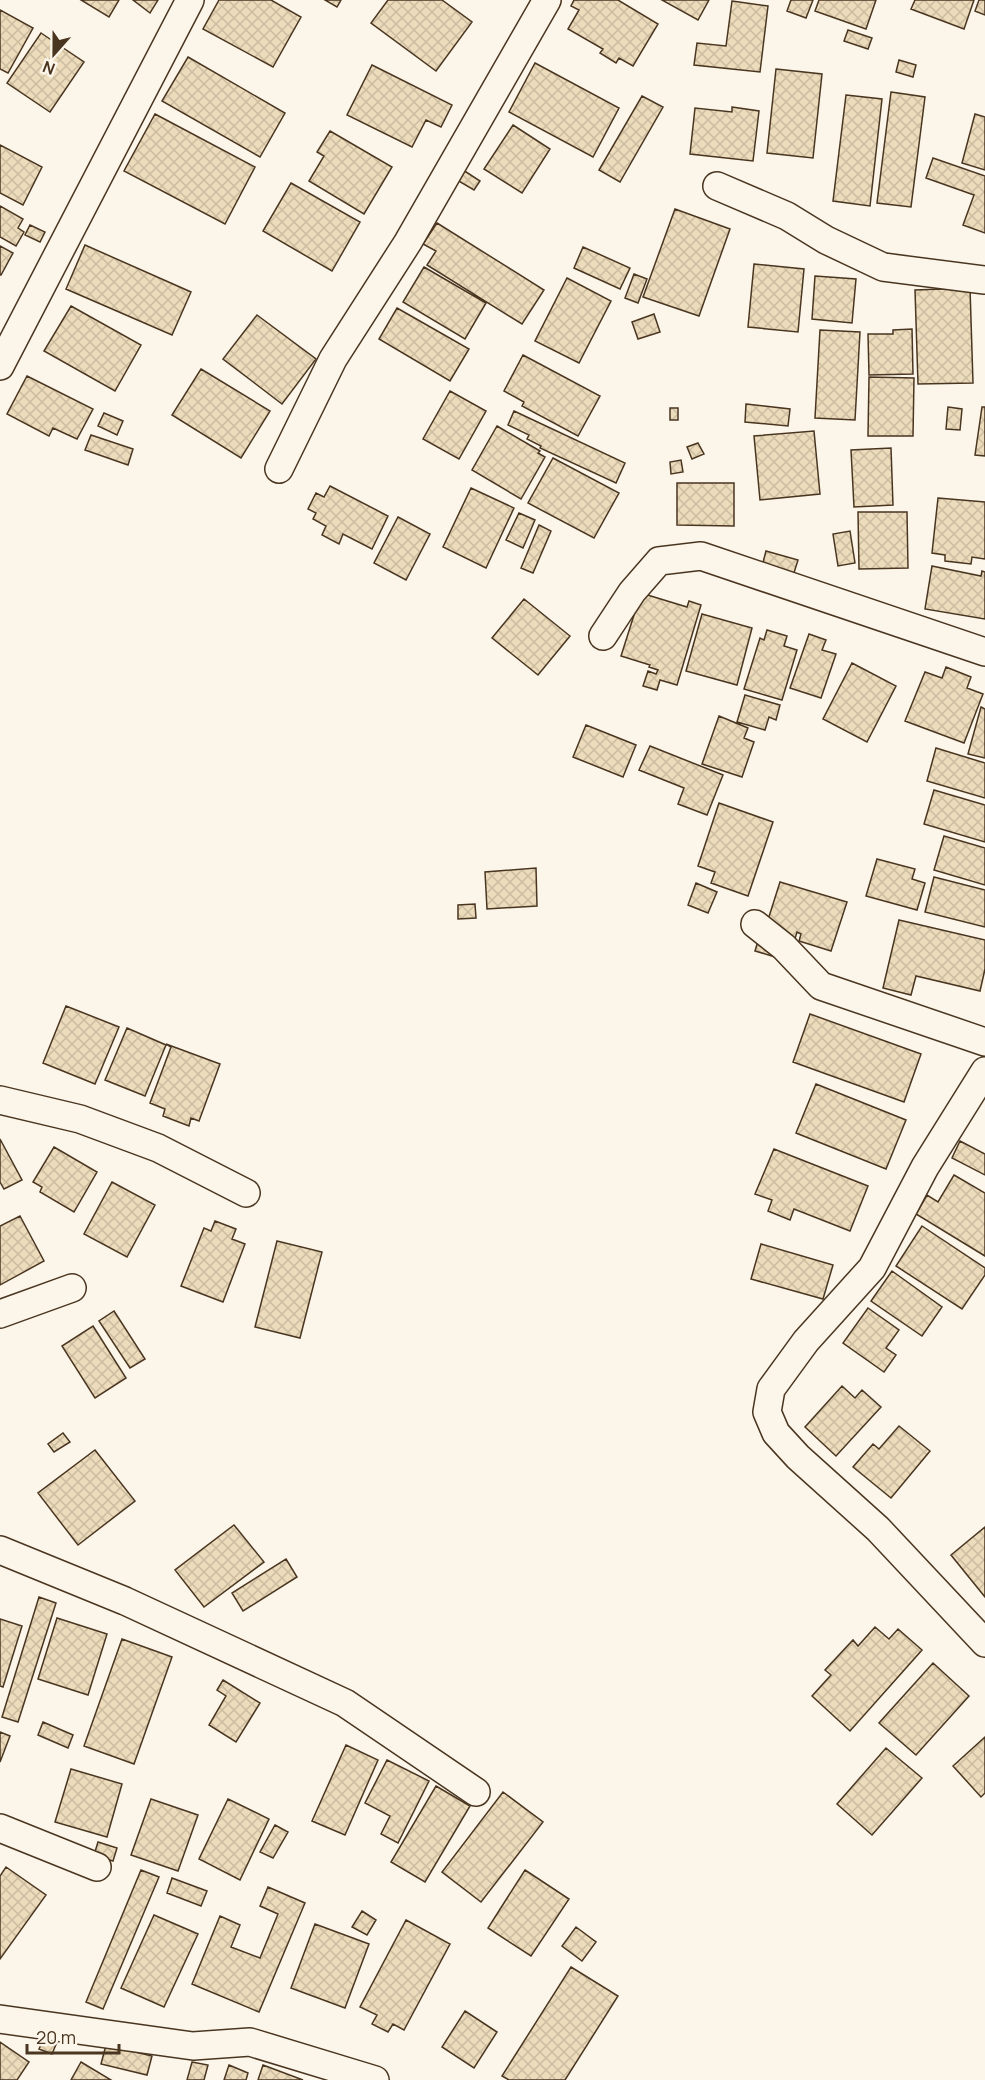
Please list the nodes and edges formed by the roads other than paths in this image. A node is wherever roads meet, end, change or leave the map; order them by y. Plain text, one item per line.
1 (190, 0) edge
2 (547, 0) edge
3 (717, 186) dead end
4 (985, 280) edge
5 (0, 366) edge
6 (279, 469) dead end
7 (603, 636) dead end
8 (985, 652) edge
9 (755, 924) dead end
10 (985, 1042) edge
11 (985, 1071) edge
12 (0, 1100) edge
13 (246, 1193) dead end
14 (72, 1288) dead end
15 (0, 1314) edge
16 (0, 1550) edge
17 (985, 1643) edge
18 (476, 1792) dead end
19 (0, 1828) edge
20 (97, 1867) dead end
21 (0, 2019) edge
22 (375, 2080) edge

1 - 5 street
2 - 6 street
3 - 4 street
7 - 8 street
9 - 10 street
11 - 17 street
12 - 13 street
14 - 15 street
16 - 18 street
19 - 20 street
21 - 22 street

